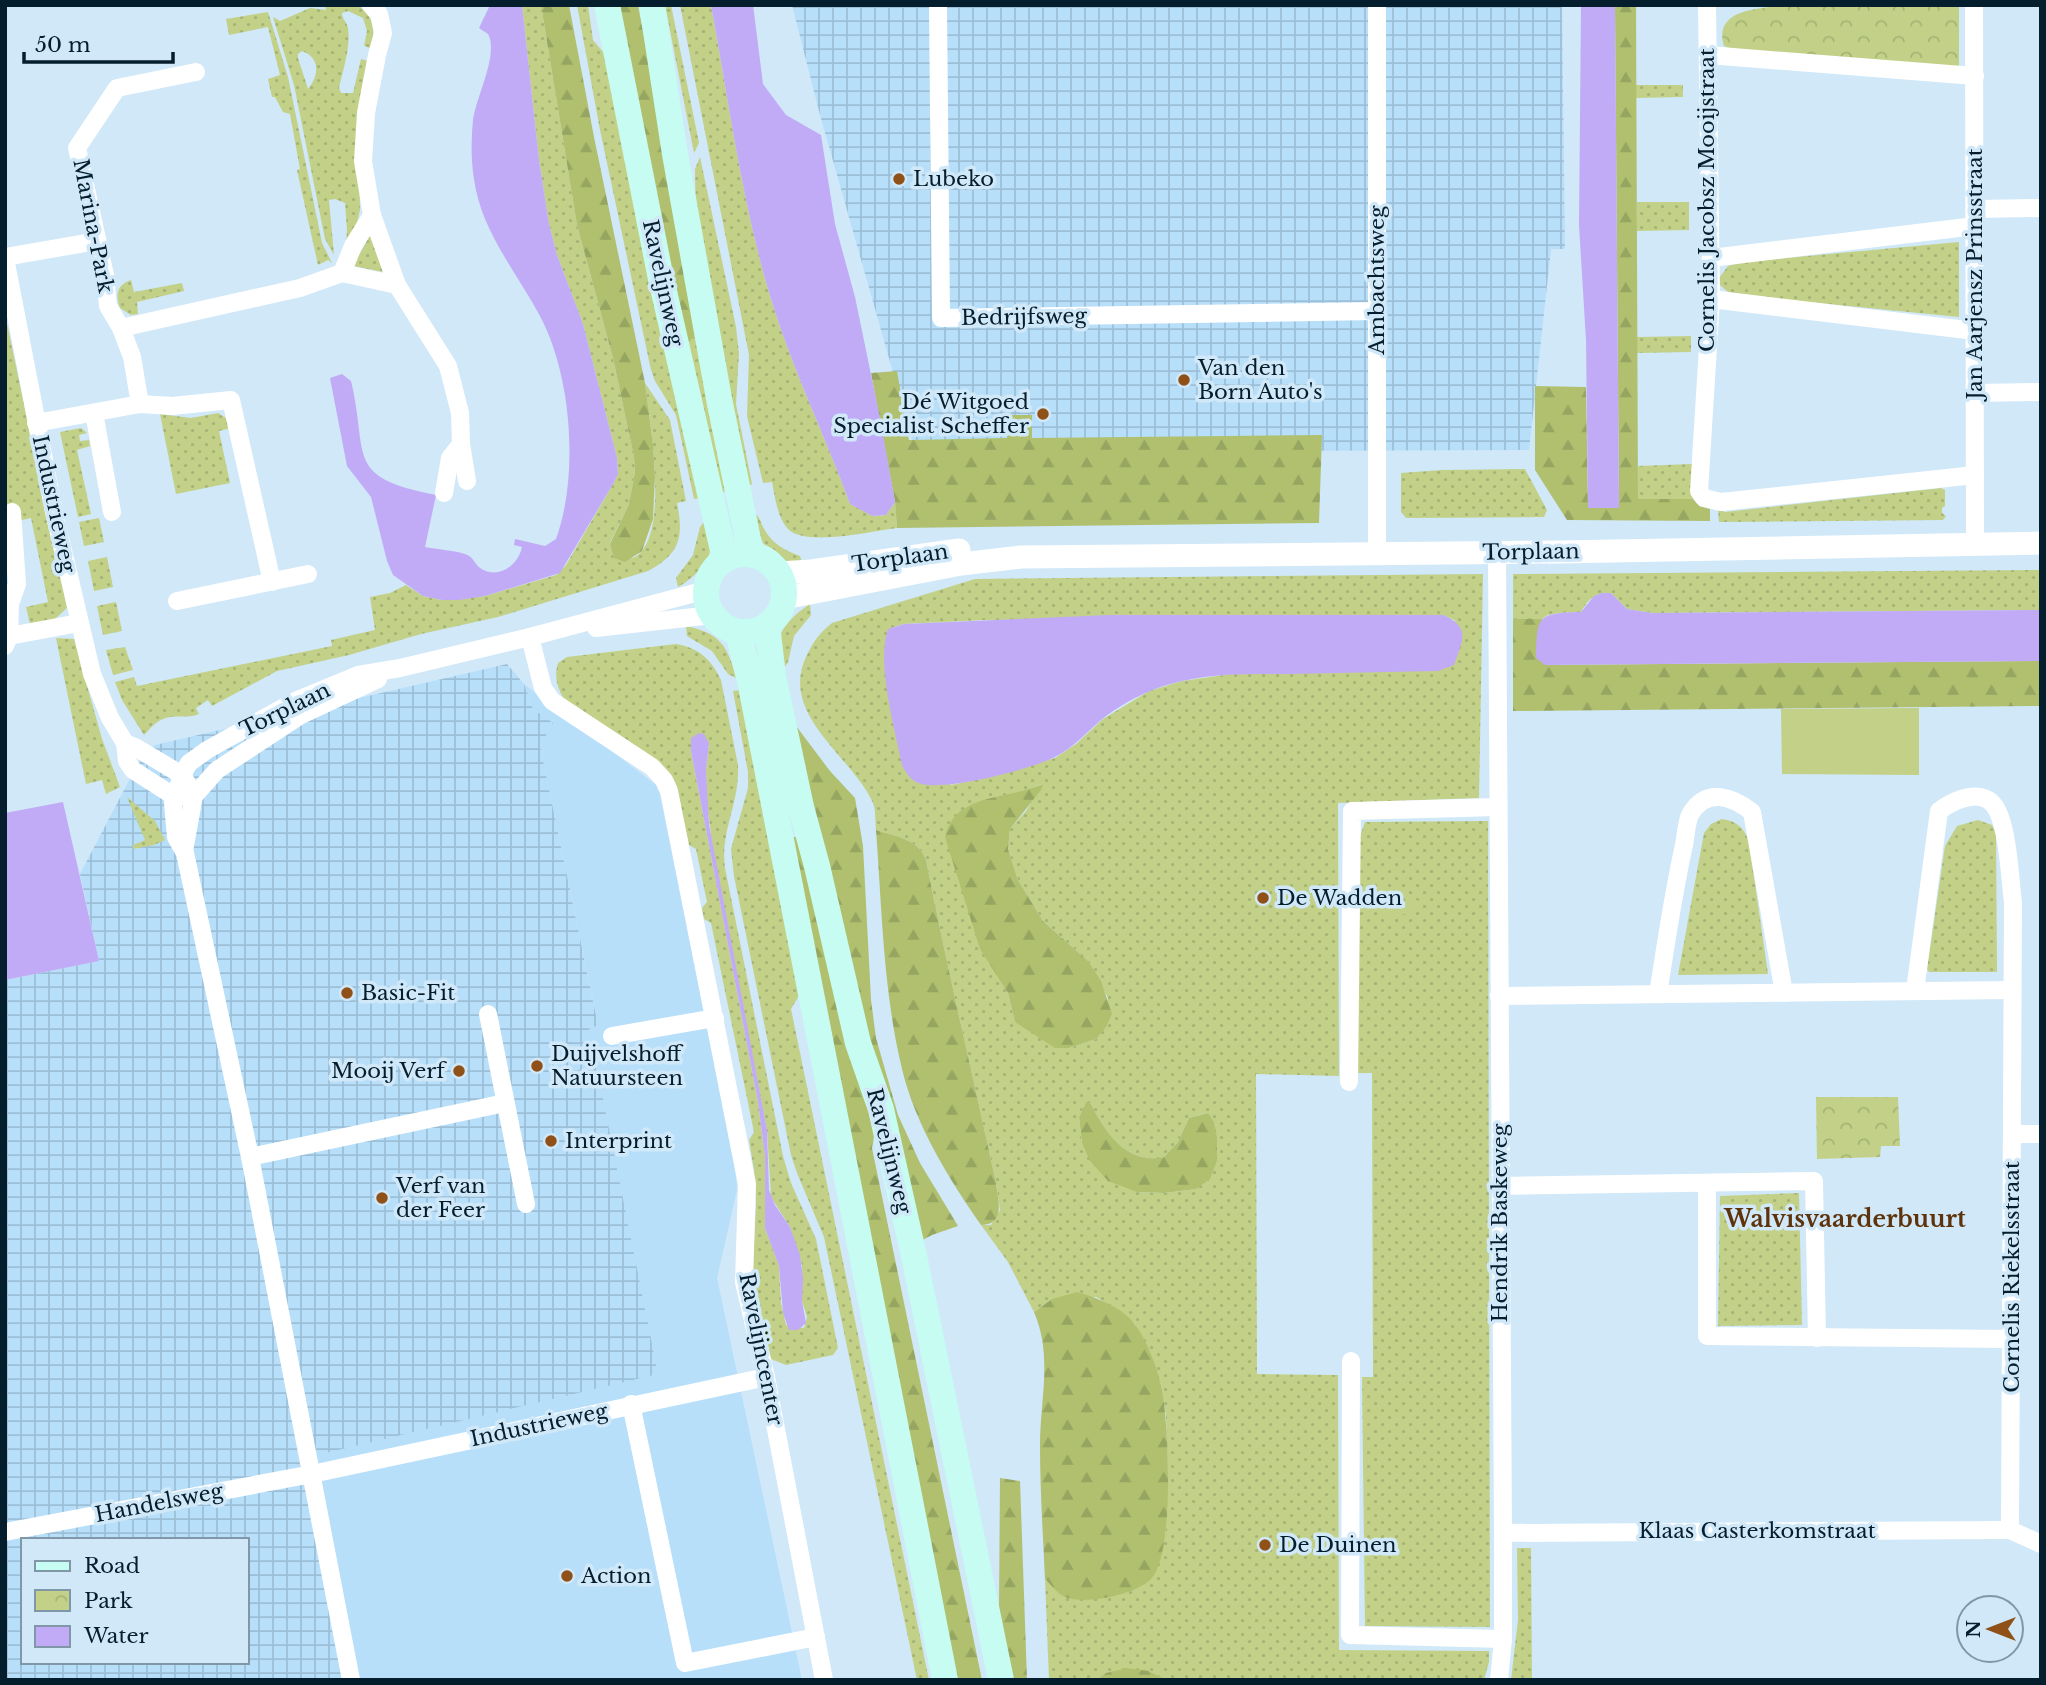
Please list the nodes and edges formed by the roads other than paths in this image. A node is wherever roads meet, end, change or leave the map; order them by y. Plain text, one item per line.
1 (371, 5) edge
2 (607, 5) edge
3 (652, 5) edge
4 (938, 5) edge
5 (1377, 5) edge
6 (1707, 5) edge
7 (1974, 5) edge
8 (1708, 55) junction
9 (196, 72) dead end
10 (1975, 76) junction
11 (2041, 208) edge
12 (372, 215) junction
13 (1975, 217) junction
14 (97, 241) junction
15 (5, 258) edge
16 (1711, 258) junction
17 (342, 272) junction
18 (397, 285) junction
19 (1711, 299) junction
20 (1377, 311) junction
21 (121, 328) junction
22 (1975, 331) junction
23 (2041, 392) edge
24 (1976, 393) junction
25 (140, 404) junction
26 (94, 413) junction
27 (36, 423) junction
28 (461, 444) junction
29 (1975, 475) junction
30 (467, 481) dead end
31 (444, 493) dead end
32 (12, 512) dead end
33 (112, 512) dead end
34 (1975, 543) junction
35 (2041, 543) edge
36 (1497, 553) junction
37 (751, 554) junction
38 (1377, 554) junction
39 (725, 559) junction
40 (308, 574) dead end
41 (272, 582) junction
42 (781, 585) junction
43 (177, 601) dead end
44 (709, 603) junction
45 (79, 623) junction
46 (767, 625) junction
47 (738, 632) junction
48 (530, 637) junction
49 (7, 641) edge
50 (400, 668) junction
51 (125, 743) junction
52 (181, 775) junction
53 (194, 796) junction
54 (175, 797) junction
55 (1498, 807) junction
56 (184, 850) junction
57 (2012, 990) junction
58 (1915, 991) junction
59 (1784, 993) junction
60 (1658, 994) junction
61 (1499, 996) junction
62 (488, 1014) dead end
63 (715, 1018) junction
64 (612, 1036) dead end
65 (1349, 1082) dead end
66 (505, 1103) junction
67 (2012, 1134) junction
68 (2041, 1134) edge
69 (250, 1157) junction
70 (1707, 1183) junction
71 (1500, 1186) junction
72 (526, 1204) dead end
73 (1817, 1338) junction
74 (2011, 1339) junction
75 (1351, 1362) dead end
76 (766, 1377) junction
77 (631, 1404) junction
78 (312, 1474) junction
79 (2010, 1530) junction
80 (5, 1532) edge
81 (1503, 1533) junction
82 (2041, 1544) edge
83 (816, 1637) junction
84 (1503, 1639) junction
85 (351, 1680) edge
86 (824, 1680) edge
87 (946, 1680) edge
88 (1001, 1680) edge
89 (1499, 1680) edge

1 - 12 street
2 - 39 main road, Ravelijnweg
3 - 37 main road, Ravelijnweg
4 - 20 street, Bedrijfsweg
5 - 20 street, Ambachtsweg
6 - 8 street, Cornelis Jacobsz Mooijstraat
7 - 10 street, Jan Aarjensz Prinsstraat
8 - 10 street
8 - 16 street, Cornelis Jacobsz Mooijstraat
9 - 14 street, Marina-Park
10 - 13 street, Jan Aarjensz Prinsstraat
11 - 13 street
12 - 17 street
12 - 18 street
13 - 16 street
13 - 22 street, Jan Aarjensz Prinsstraat
14 - 15 street
14 - 21 street, Marina-Park
15 - 27 street, Industrieweg
16 - 19 street, Cornelis Jacobsz Mooijstraat
17 - 18 street
17 - 21 street
18 - 28 street
19 - 22 street
19 - 29 street, Cornelis Jacobsz Mooijstraat
20 - 38 street, Ambachtsweg
21 - 25 street, Marina-Park
22 - 24 street, Jan Aarjensz Prinsstraat
23 - 24 street
24 - 29 street, Jan Aarjensz Prinsstraat
25 - 26 street
25 - 41 street
26 - 27 street
26 - 33 street
27 - 45 street, Industrieweg
28 - 30 street
28 - 31 street
29 - 34 street, Jan Aarjensz Prinsstraat
32 - 49 street
34 - 35 street, Torplaan
34 - 36 street, Torplaan
36 - 38 street, Torplaan
36 - 55 street, Hendrik Baskeweg
37 - 39 main road
37 - 42 main road
38 - 42 street, Torplaan
39 - 44 main road
40 - 41 street
41 - 43 street
42 - 46 main road
44 - 47 main road
44 - 48 street, Torplaan
44 - 48 street, Torplaan
45 - 49 street
45 - 51 street, Industrieweg
46 - 47 main road
46 - 88 main road, Ravelijnweg
47 - 87 main road, Ravelijnweg
48 - 50 street, Torplaan
48 - 63 street, Ravelijncenter
50 - 52 street, Torplaan
50 - 53 street, Torplaan
51 - 52 street
51 - 54 street, Industrieweg
52 - 53 street
52 - 54 street
53 - 54 street
53 - 56 street
54 - 56 street
55 - 61 street, Hendrik Baskeweg
55 - 65 street
56 - 69 street
57 - 58 street
57 - 58 street, Cornelis Riekelsstraat
57 - 67 street, Cornelis Riekelsstraat
58 - 59 street
59 - 60 street
59 - 60 street
60 - 61 street
61 - 71 street, Hendrik Baskeweg
62 - 66 street
63 - 64 street
63 - 76 street, Ravelijncenter
66 - 69 street
66 - 72 street
67 - 68 street
67 - 74 street, Cornelis Riekelsstraat
69 - 78 street
70 - 71 street
70 - 73 street
70 - 73 street
71 - 81 street, Hendrik Baskeweg
73 - 74 street
74 - 79 street, Cornelis Riekelsstraat
75 - 84 street
76 - 77 street, Industrieweg
76 - 83 street, Ravelijncenter
77 - 78 street, Industrieweg
77 - 83 street
78 - 80 street, Handelsweg
78 - 85 street
79 - 81 street, Klaas Casterkomstraat
79 - 82 street
81 - 84 street, Hendrik Baskeweg
83 - 86 street, Ravelijncenter
84 - 89 street, Hendrik Baskeweg

